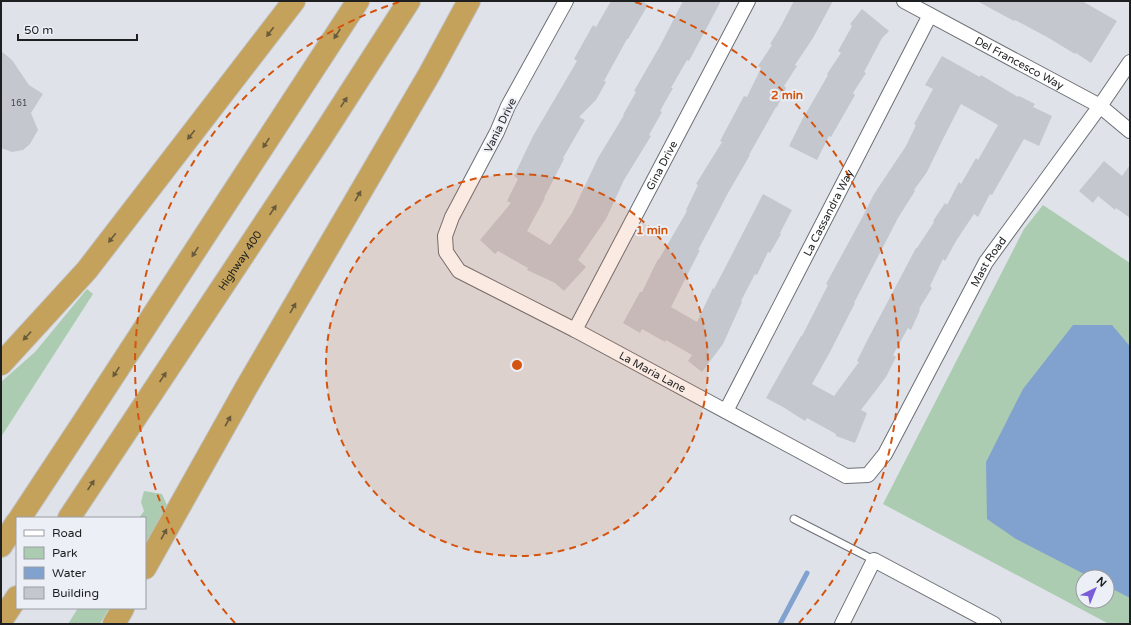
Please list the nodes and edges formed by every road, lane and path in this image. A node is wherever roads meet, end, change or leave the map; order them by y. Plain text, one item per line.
1 (294, 1) edge
2 (358, 1) edge
3 (409, 1) edge
4 (468, 1) edge
5 (566, 1) edge
6 (748, 1) edge
7 (904, 1) edge
8 (930, 15) junction
9 (1130, 62) edge
10 (1100, 106) junction
11 (1130, 131) edge
12 (446, 252) joint
13 (575, 330) junction
14 (1, 364) edge
15 (726, 411) junction
16 (868, 475) joint
17 (21, 517) edge
18 (70, 517) edge
19 (794, 519) dead end
20 (16, 524) edge
21 (1, 546) edge
22 (874, 560) junction
23 (146, 566) edge
24 (16, 598) edge
25 (122, 609) edge
26 (1, 621) edge
27 (114, 624) edge
28 (842, 624) edge
29 (994, 624) edge

1 -> 14 highway
2 -> 17 highway
18 -> 3 highway, Highway 400
23 -> 4 highway
5 - 12 street, Vania Drive
6 - 13 street, Gina Drive
7 - 8 street, Del Francesco Way
8 - 10 street, Del Francesco Way
8 - 15 street, La Cassandra Way
9 - 10 street, Mast Road
10 - 11 street, Del Francesco Way
10 - 16 street, Mast Road
12 - 13 street, La Maria Lane
13 - 15 street, La Maria Lane
15 - 16 street, La Maria Lane
19 - 22 lane
20 - 21 highway
22 - 28 street
22 - 29 street
24 - 26 highway
25 - 27 highway

